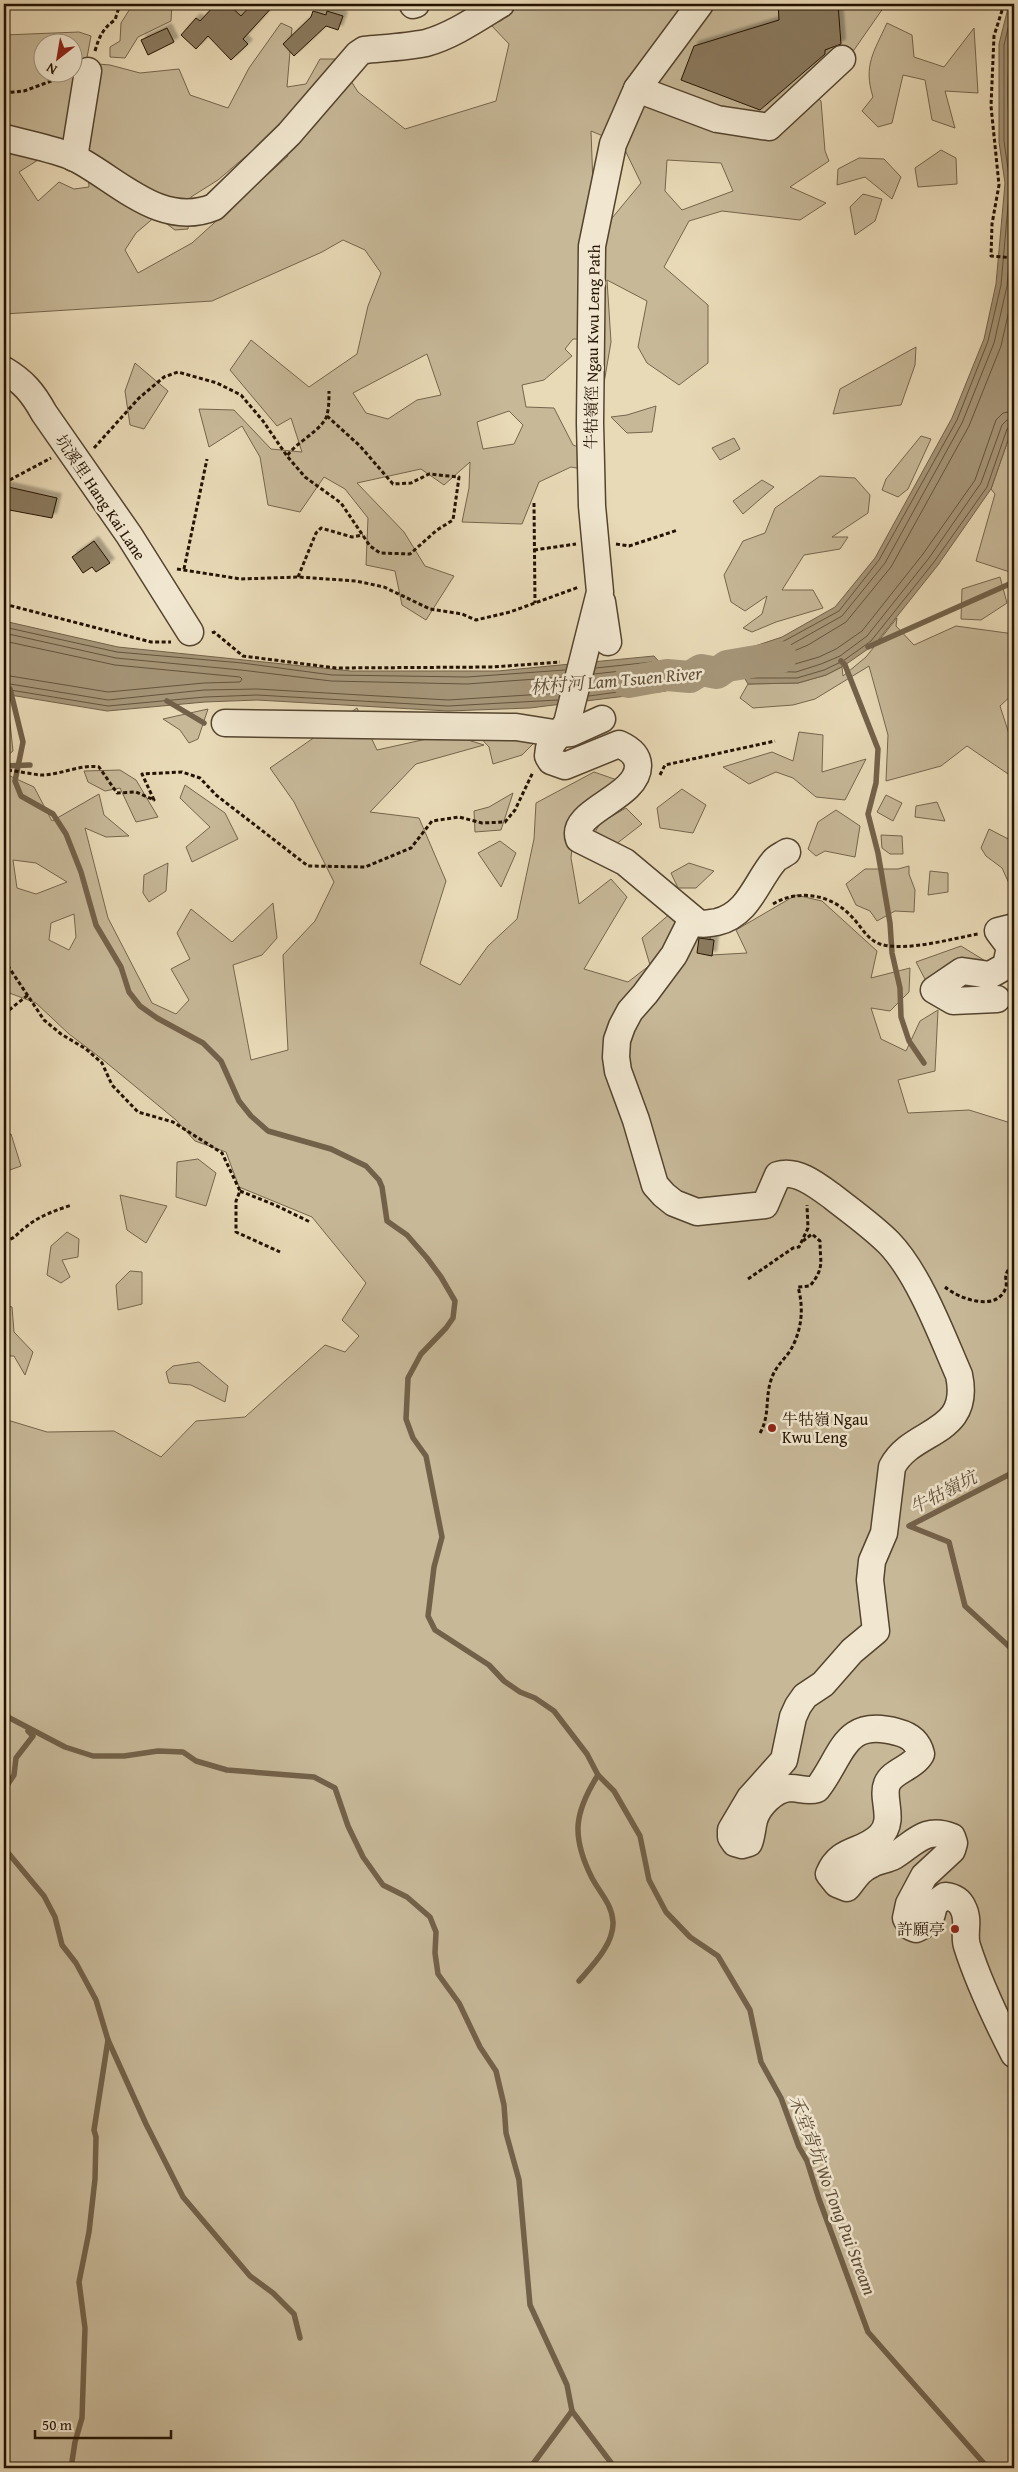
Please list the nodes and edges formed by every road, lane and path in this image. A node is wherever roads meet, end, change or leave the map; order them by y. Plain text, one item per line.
1 (501, 4) edge
2 (700, 4) edge
3 (1004, 4) edge
4 (842, 59) dead end
5 (88, 70) dead end
6 (637, 89) junction
7 (4, 138) edge
8 (74, 158) junction
9 (1014, 258) edge
10 (4, 370) edge
11 (329, 391) dead end
12 (327, 416) junction
13 (74, 456) junction
14 (287, 456) junction
15 (207, 459) dead end
16 (4, 483) edge
17 (534, 503) dead end
18 (362, 535) junction
19 (149, 568) junction
20 (184, 569) junction
21 (298, 577) junction
22 (598, 594) junction
23 (535, 603) junction
24 (4, 604) edge
25 (193, 637) junction
26 (608, 642) dead end
27 (562, 662) dead end
28 (602, 719) dead end
29 (225, 723) dead end
30 (559, 734) junction
31 (775, 741) dead end
32 (5, 772) edge
33 (630, 786) junction
34 (787, 852) dead end
35 (770, 906) dead end
36 (692, 919) junction
37 (1014, 927) edge
38 (986, 933) dead end
39 (4, 960) edge
40 (28, 994) junction
41 (997, 999) dead end
42 (4, 1014) edge
43 (801, 1177) junction
44 (240, 1191) junction
45 (72, 1205) dead end
46 (310, 1222) dead end
47 (4, 1241) edge
48 (803, 1241) junction
49 (280, 1252) dead end
50 (1014, 1262) edge
51 (748, 1279) dead end
52 (942, 1284) dead end
53 (760, 1433) dead end
54 (1014, 2054) edge

1 - 8 street
2 - 6 street, 牛牯嶺徑 Ngau Kwu Leng Path
3 - 9 path
4 - 6 street
5 - 8 street
6 - 22 street, 牛牯嶺徑 Ngau Kwu Leng Path
7 - 8 street
10 - 13 street, 坑溪里 Hang Kai Lane
11 - 12 path
12 - 14 path
12 - 18 path
13 - 14 path
13 - 16 path
13 - 19 street, 坑溪里 Hang Kai Lane
14 - 18 path
15 - 20 path
17 - 23 path
18 - 21 path
19 - 20 path
19 - 25 street, 坑溪里 Hang Kai Lane
20 - 21 path
21 - 23 path
22 - 23 path
22 - 26 street
22 - 30 street, 牛牯嶺徑 Ngau Kwu Leng Path
24 - 25 path
25 - 27 path
28 - 30 street
29 - 30 street
30 - 32 path
30 - 33 street
31 - 33 path
33 - 36 street
34 - 36 street
35 - 38 path
36 - 43 street
37 - 41 street
39 - 40 path
40 - 42 path
40 - 44 path
43 - 48 path
43 - 54 street
44 - 46 path
44 - 49 path
45 - 47 path
48 - 51 path
48 - 53 path
50 - 52 path

